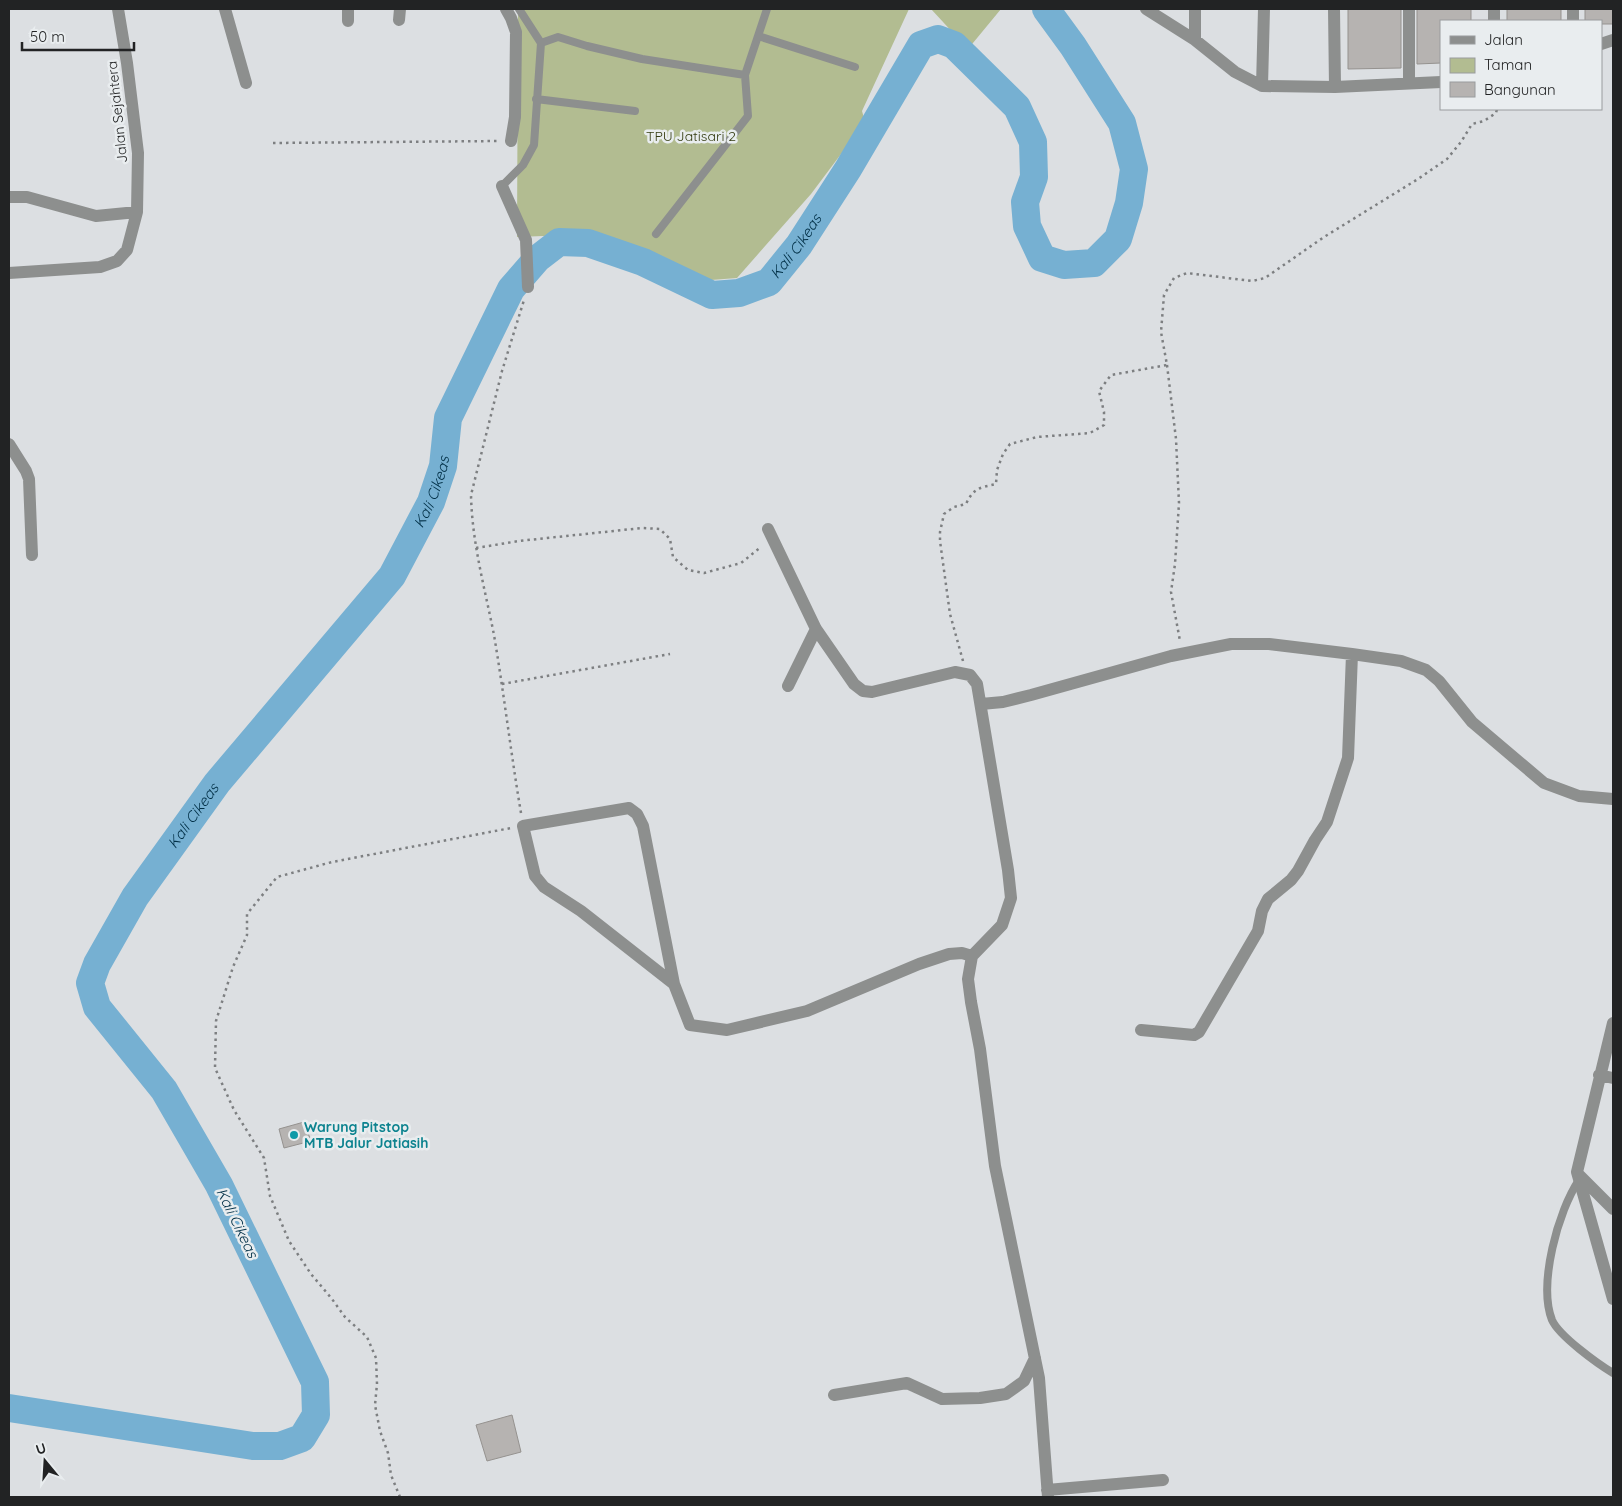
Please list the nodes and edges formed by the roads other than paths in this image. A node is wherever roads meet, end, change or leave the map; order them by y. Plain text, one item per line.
1 (118, 9) edge
2 (225, 9) edge
3 (506, 9) edge
4 (519, 9) edge
5 (767, 9) edge
6 (1146, 9) edge
7 (1195, 9) edge
8 (1264, 9) edge
9 (1334, 9) edge
10 (1410, 9) edge
11 (758, 36) junction
12 (1195, 40) junction
13 (540, 43) junction
14 (855, 68) dead end
15 (745, 75) junction
16 (1440, 82) edge
17 (246, 83) dead end
18 (1409, 83) junction
19 (1262, 86) junction
20 (1335, 87) junction
21 (536, 99) junction
22 (635, 112) dead end
23 (511, 141) road end
24 (502, 186) joint
25 (9, 197) edge
26 (137, 212) junction
27 (656, 234) dead end
28 (9, 273) edge
29 (528, 286) road end
30 (9, 444) edge
31 (770, 533) road end
32 (32, 555) dead end
33 (816, 629) junction
34 (1352, 654) junction
35 (788, 686) dead end
36 (981, 704) junction
37 (1613, 799) edge
38 (972, 956) junction
39 (674, 984) junction
40 (1613, 1023) edge
41 (1141, 1030) dead end
42 (1599, 1075) junction
43 (1613, 1078) edge
44 (1578, 1176) junction
45 (1613, 1209) edge
46 (1613, 1299) edge
47 (1035, 1358) junction
48 (1613, 1373) edge
49 (834, 1395) dead end
50 (1163, 1480) dead end
51 (1047, 1494) edge

1 - 26 street, Jalan Sejahtera
2 - 17 street
3 - 23 street
4 - 13 lane
5 - 11 lane
6 - 12 street
7 - 12 street
8 - 19 street
9 - 20 street
10 - 18 street
11 - 14 lane
11 - 15 lane
12 - 19 street
13 - 15 lane
13 - 21 lane
15 - 27 lane
16 - 18 street
18 - 20 street
19 - 20 street
21 - 22 lane
21 - 24 lane
24 - 29 street
25 - 26 street
26 - 28 street, Jalan Sejahtera
30 - 32 street
31 - 33 street
33 - 35 street
33 - 36 street
34 - 36 street
34 - 37 street
34 - 41 street
36 - 38 street
38 - 39 street
38 - 47 street
39 - 39 street
40 - 42 street
42 - 43 street
42 - 44 street
44 - 45 street
44 - 46 street
44 - 48 lane
47 - 49 street
47 - 51 street
50 - 51 street

